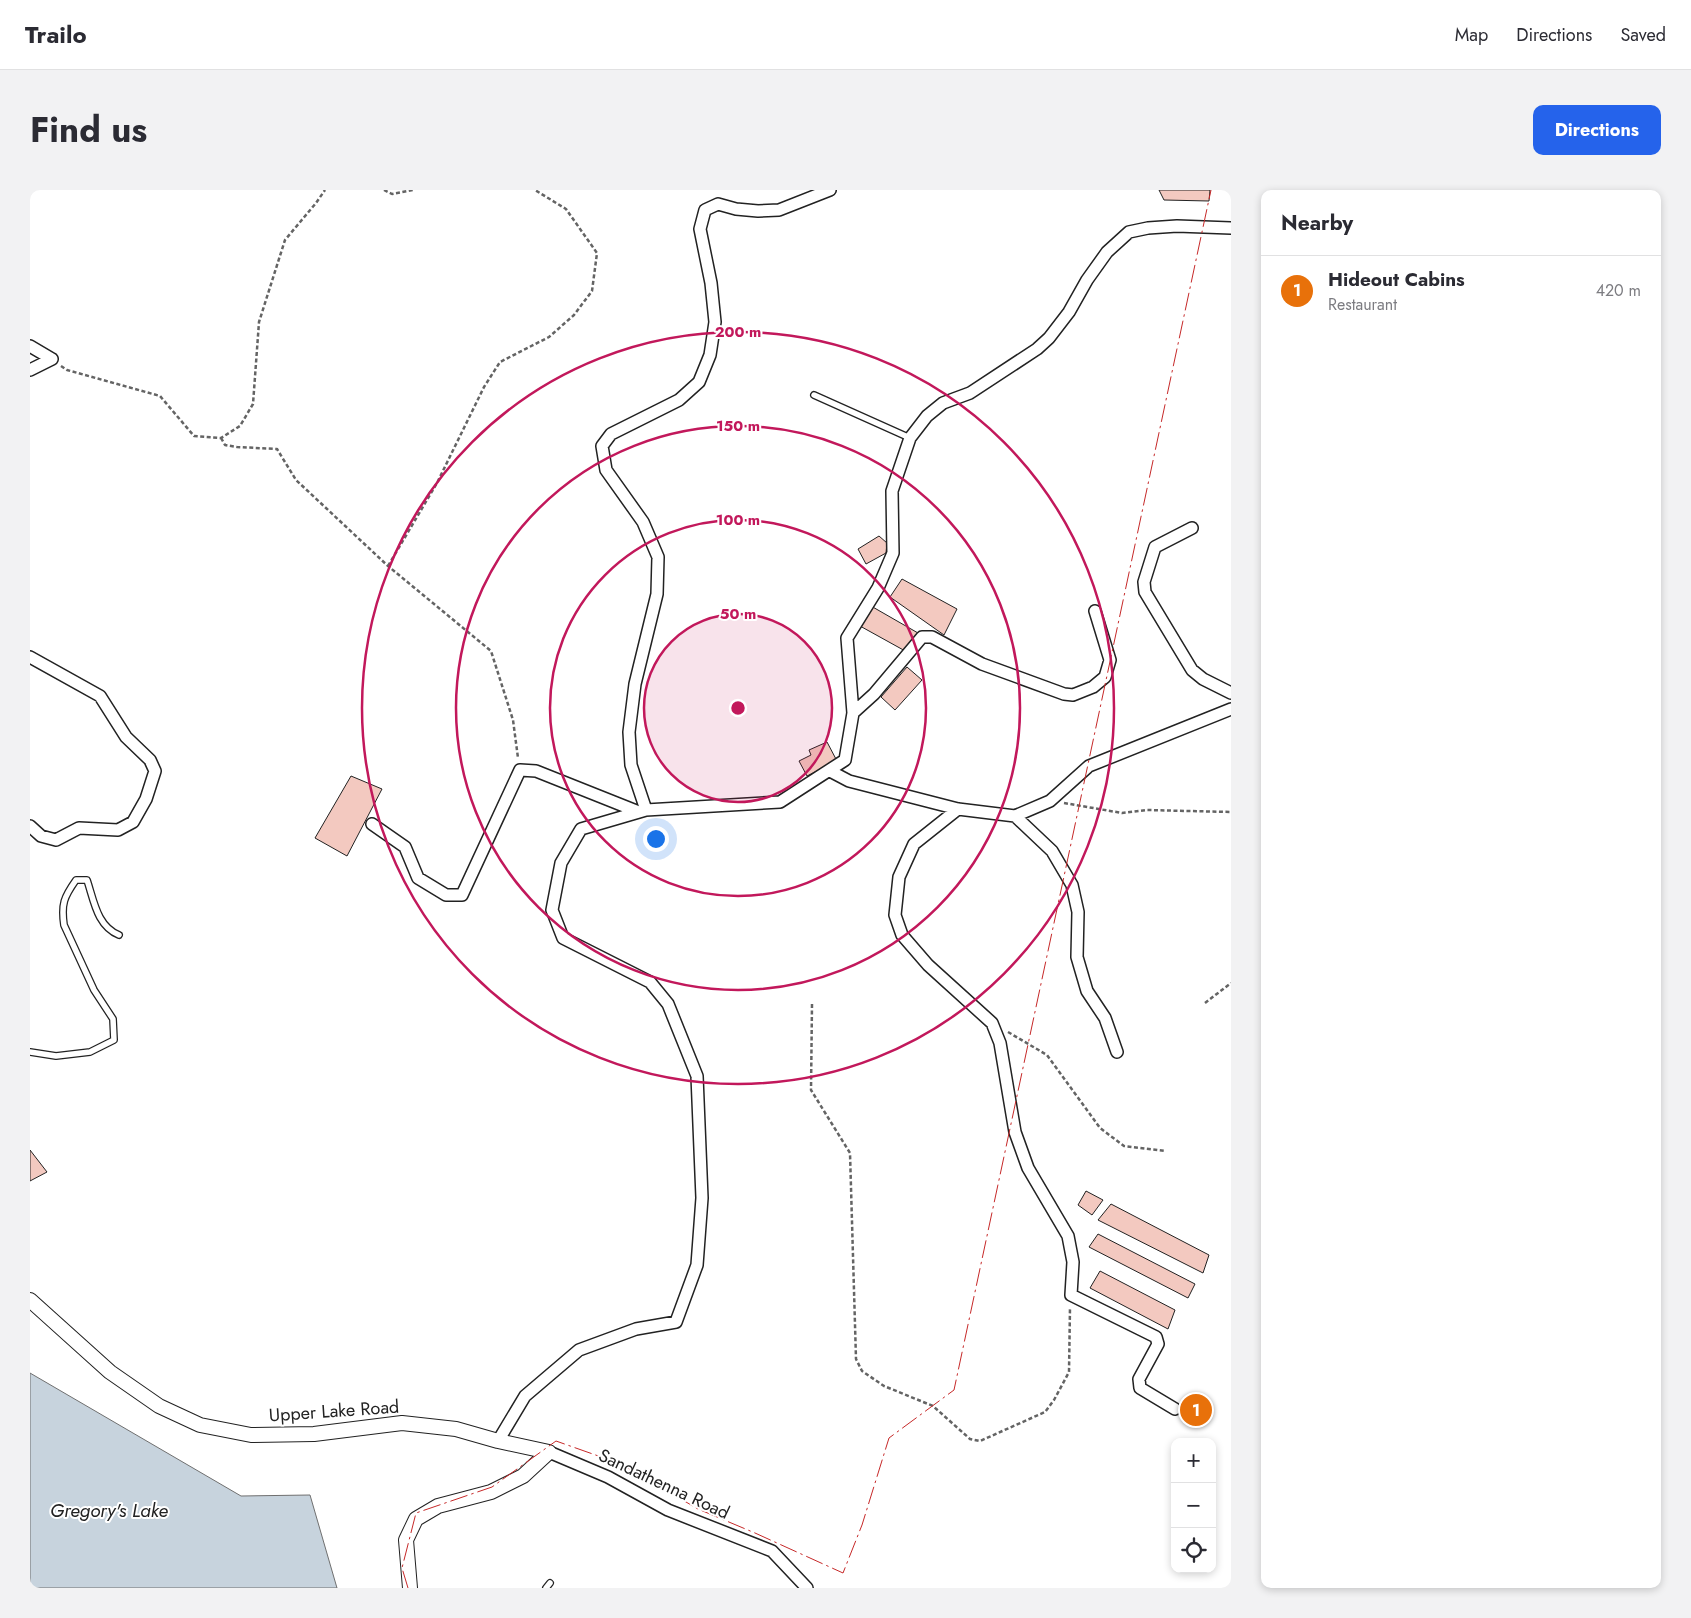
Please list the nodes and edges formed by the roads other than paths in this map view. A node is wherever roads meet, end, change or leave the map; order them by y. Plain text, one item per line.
1 (830, 190) edge
2 (1231, 228) edge
3 (30, 346) edge
4 (30, 370) edge
5 (814, 395) dead end
6 (910, 438) junction
7 (1192, 528) dead end
8 (1095, 611) dead end
9 (30, 657) edge
10 (1231, 693) edge
11 (1231, 709) edge
12 (853, 713) junction
13 (830, 771) junction
14 (958, 809) junction
15 (642, 811) junction
16 (1015, 816) junction
17 (372, 824) dead end
18 (30, 826) edge
19 (119, 935) dead end
20 (30, 1052) edge
21 (1117, 1052) dead end
22 (30, 1300) edge
23 (1176, 1409) dead end
24 (498, 1441) junction
25 (549, 1452) junction
26 (410, 1588) edge
27 (808, 1588) edge

1 - 15 street
2 - 6 street
3 - 4 street
5 - 6 lane
6 - 12 street
7 - 10 street
8 - 12 street
9 - 18 street
11 - 16 street
12 - 13 street
13 - 14 street
13 - 15 street
14 - 16 street
14 - 23 street
15 - 17 street
15 - 24 street
16 - 21 street
19 - 20 lane
22 - 24 street, Upper Lake Road
24 - 25 street, Upper Lake Road
25 - 26 street
25 - 27 street, Sandathenna Road

